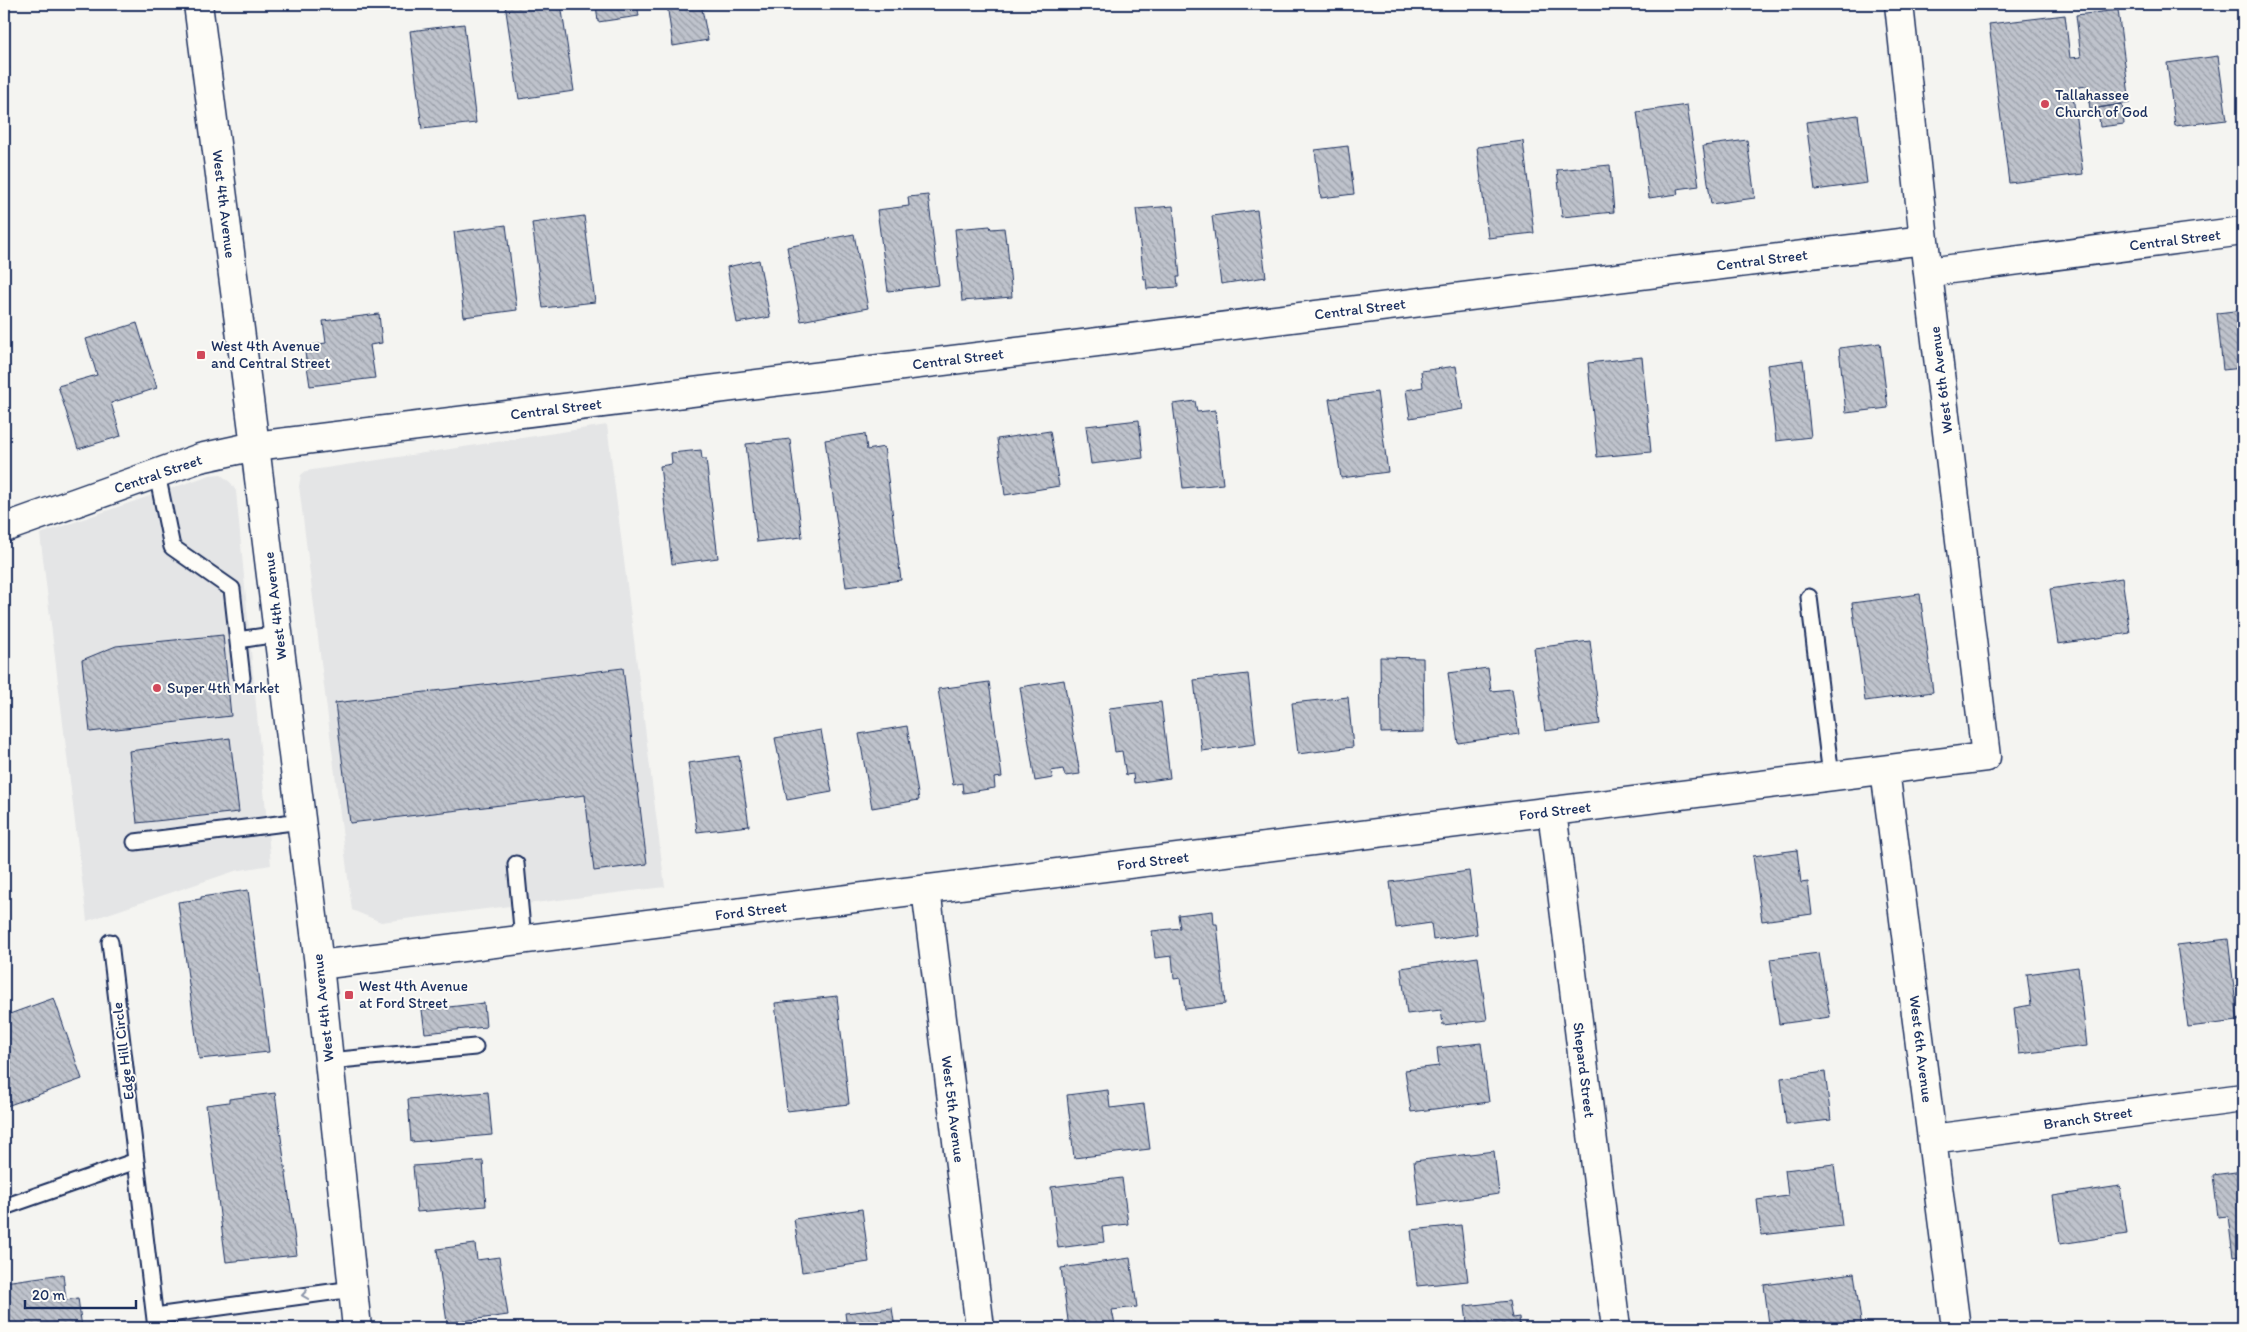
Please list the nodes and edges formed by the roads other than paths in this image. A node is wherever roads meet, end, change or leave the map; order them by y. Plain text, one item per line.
1 (198, 4) edge
2 (1899, 4) edge
3 (2243, 231) edge
4 (1924, 240) junction
5 (1928, 272) junction
6 (255, 446) junction
7 (157, 474) junction
8 (4, 528) edge
9 (1809, 597) dead end
10 (278, 634) junction
11 (238, 640) junction
12 (242, 678) dead end
13 (1986, 757) joint
14 (1885, 770) junction
15 (1831, 776) junction
16 (1552, 811) junction
17 (301, 821) junction
18 (135, 842) dead end
19 (516, 864) dead end
20 (926, 889) junction
21 (523, 939) junction
22 (110, 942) dead end
23 (319, 964) junction
24 (475, 1047) dead end
25 (329, 1061) junction
26 (2243, 1098) edge
27 (1932, 1139) junction
28 (136, 1161) junction
29 (4, 1207) edge
30 (353, 1289) junction
31 (156, 1322) edge
32 (358, 1328) edge
33 (980, 1328) edge
34 (1616, 1328) edge
35 (1956, 1328) edge

1 - 6 street, West 4th Avenue
2 - 4 street, West 6th Avenue
3 - 5 street, Central Street
4 - 5 street, West 6th Avenue
4 - 6 street, Central Street
5 - 13 street, West 6th Avenue
6 - 7 street, Central Street
6 - 10 street, West 4th Avenue
7 - 8 street, Central Street
7 - 11 lane
9 - 15 lane
10 - 11 lane
10 - 17 street, West 4th Avenue
11 - 12 lane
13 - 14 street, Ford Street
14 - 15 street, Ford Street
14 - 27 street, West 6th Avenue
15 - 16 street, Ford Street
16 - 20 street, Ford Street
16 - 34 street, Shepard Street
17 - 18 lane
17 - 23 street, West 4th Avenue
19 - 21 lane
20 - 21 street, Ford Street
20 - 33 street, West 5th Avenue
21 - 23 street, Ford Street
22 - 28 lane, Edge Hill Circle
23 - 25 street, West 4th Avenue
24 - 25 lane
25 - 30 street, West 4th Avenue
26 - 27 street, Branch Street
27 - 35 street, West 6th Avenue
28 - 29 lane
28 - 31 lane, Edge Hill Circle
30 -> 31 lane, Edge Hill Circle
30 - 32 street, West 4th Avenue

